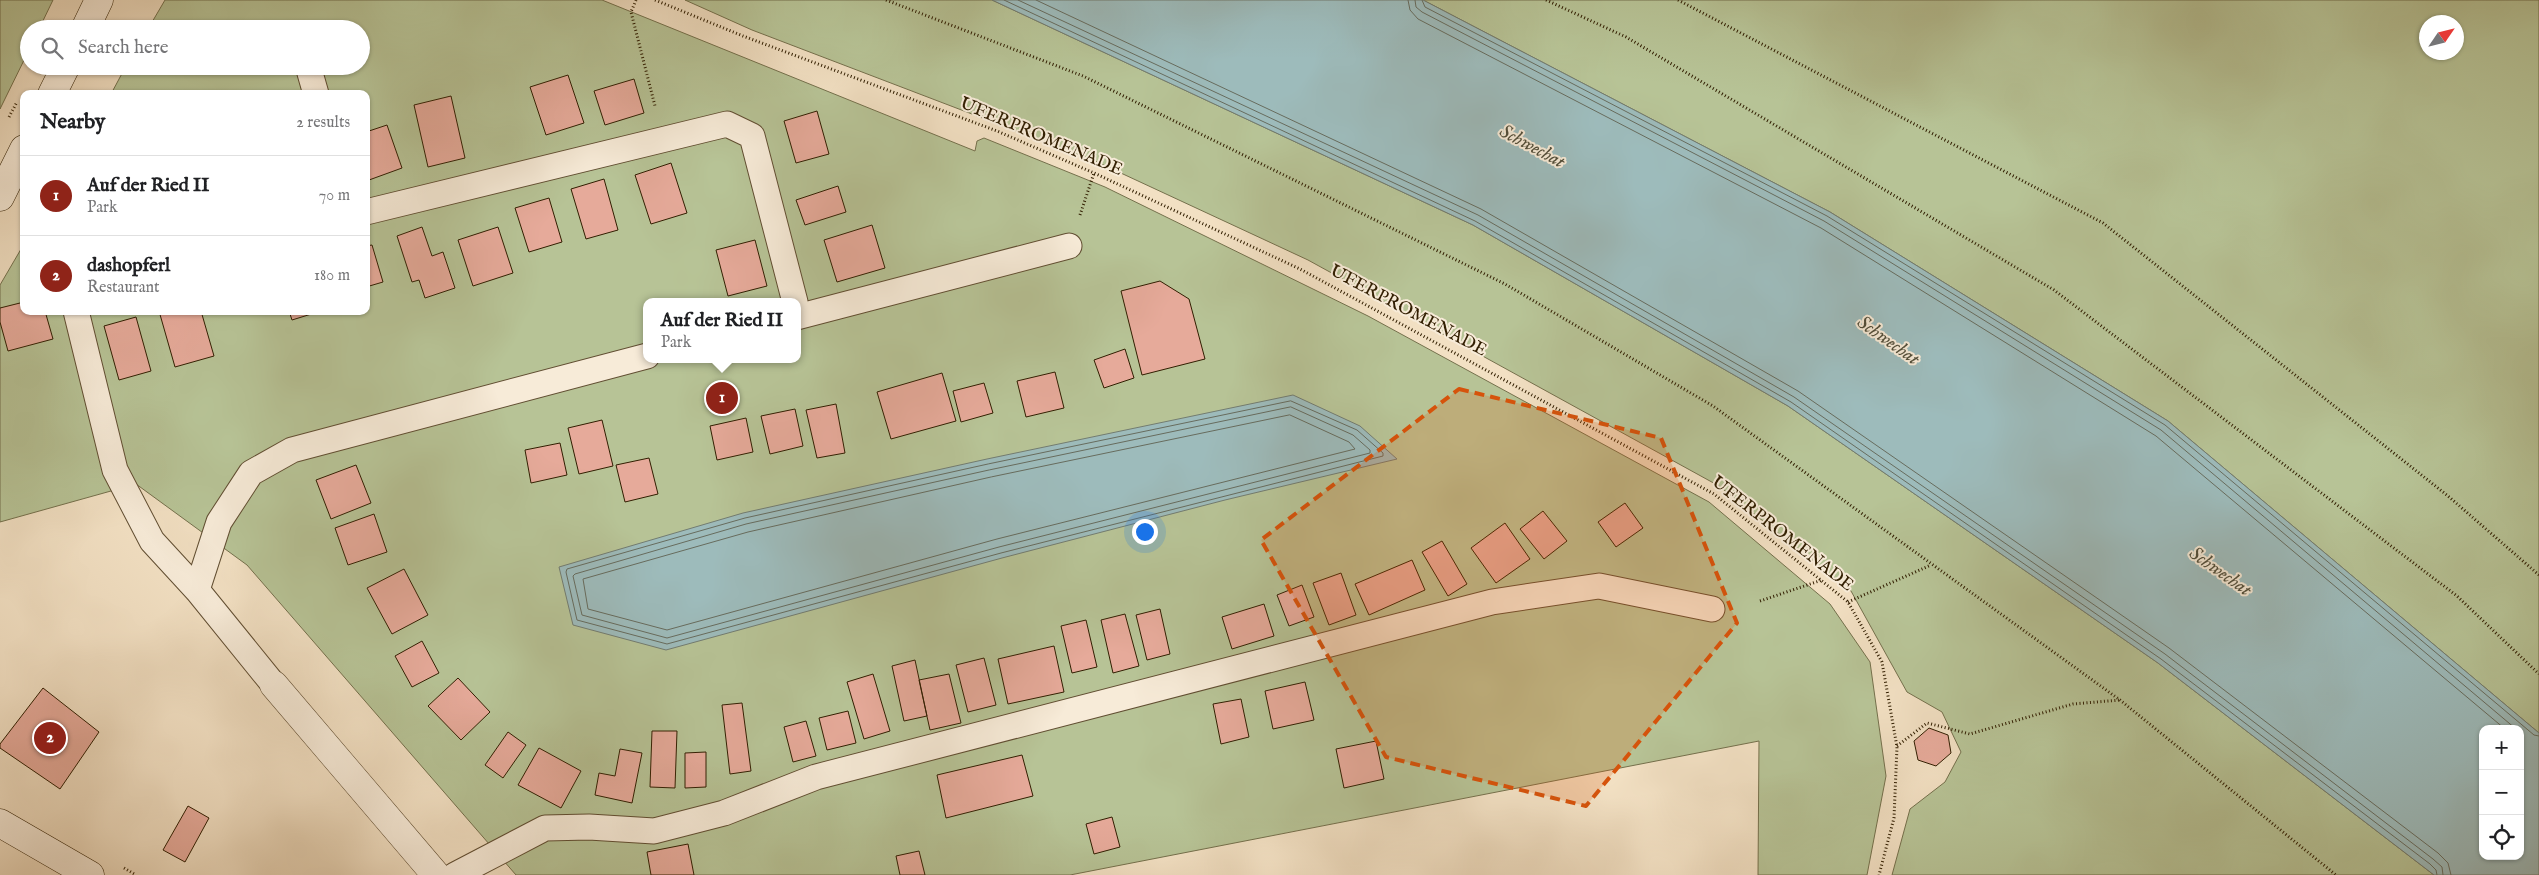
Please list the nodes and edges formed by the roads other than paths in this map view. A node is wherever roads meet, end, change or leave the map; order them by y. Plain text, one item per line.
1 (99, 0) edge
2 (89, 20) edge
3 (62, 75) edge
4 (311, 75) edge
5 (54, 90) edge
6 (315, 90) edge
7 (20, 157) edge
8 (0, 196) edge
9 (370, 211) edge
10 (1069, 246) dead end
11 (793, 298) edge
12 (801, 311) edge
13 (77, 315) edge
14 (643, 357) edge
15 (197, 590) junction
16 (1712, 609) dead end
17 (274, 685) joint
18 (0, 823) edge
19 (90, 875) edge
20 (436, 875) edge
21 (455, 875) edge

1 - 2 street
3 - 5 street
4 - 6 lane
7 - 8 street
9 - 11 lane
10 - 12 lane
13 - 15 lane
14 - 15 lane
15 - 17 lane
16 - 21 lane
17 - 20 street
18 - 19 street

